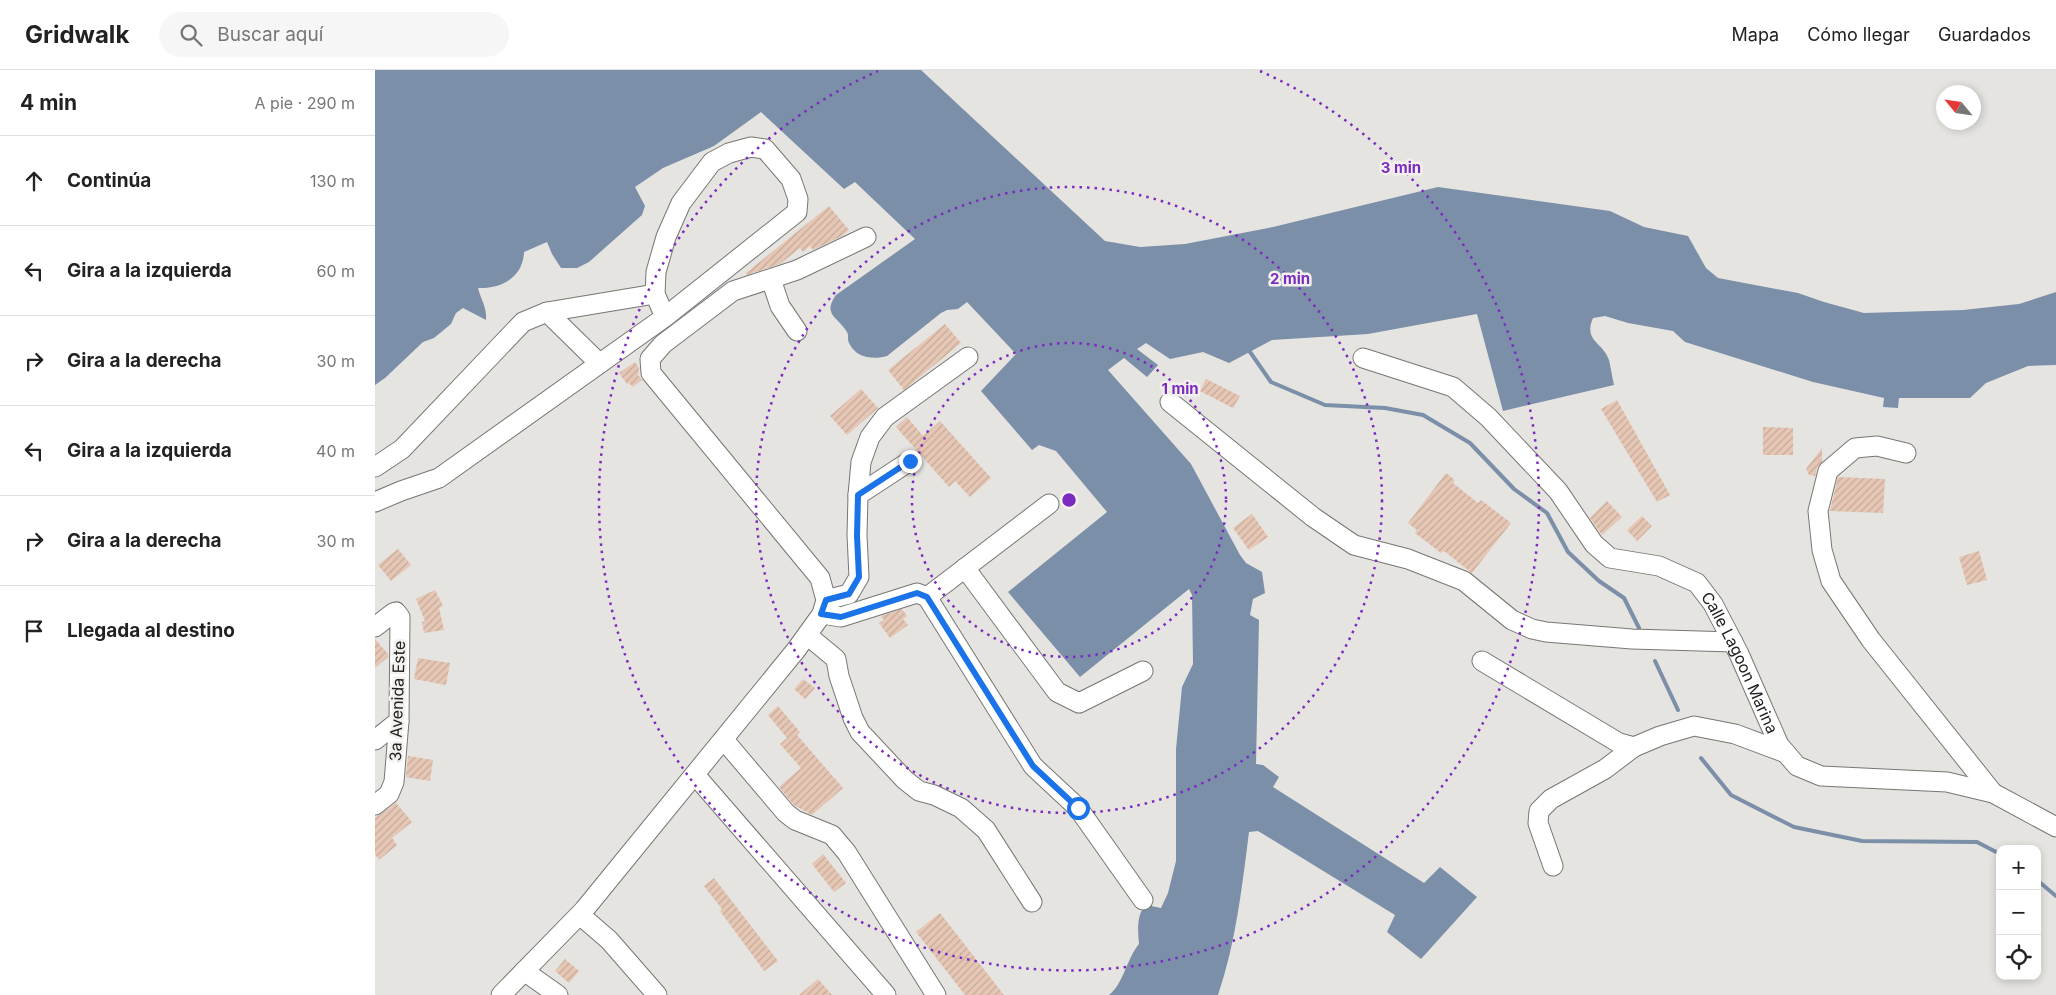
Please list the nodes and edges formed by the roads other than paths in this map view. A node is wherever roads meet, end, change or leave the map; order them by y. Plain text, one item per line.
1 (866, 237) dead end
2 (771, 279) junction
3 (655, 294) junction
4 (547, 312) junction
5 (665, 317) junction
6 (797, 331) dead end
7 (968, 357) dead end
8 (1363, 358) dead end
9 (599, 363) junction
10 (1170, 402) dead end
11 (1906, 453) dead end
12 (910, 461) dead end
13 (375, 467) edge
14 (858, 495) junction
15 (375, 502) edge
16 (1049, 504) dead end
17 (965, 568) junction
18 (927, 597) junction
19 (824, 607) junction
20 (375, 627) edge
21 (807, 635) junction
22 (1733, 642) junction
23 (1483, 661) dead end
24 (1143, 671) dead end
25 (399, 721) junction
26 (375, 740) edge
27 (724, 740) junction
28 (1634, 747) junction
29 (1786, 753) junction
30 (696, 776) junction
31 (1993, 793) junction
32 (382, 799) edge
33 (2056, 827) edge
34 (1553, 866) dead end
35 (1143, 900) dead end
36 (1032, 902) dead end
37 (580, 915) junction
38 (524, 972) junction
39 (501, 995) edge
40 (558, 995) edge
41 (657, 995) edge
42 (886, 995) edge
43 (936, 995) edge

1 - 2 street
2 - 6 street
2 - 19 street
3 - 4 street
3 - 5 street
3 - 5 street
4 - 9 street
4 - 13 street
5 - 9 street
7 - 14 street
8 - 22 street, Calle Lagoon Marina
9 - 15 street
10 - 22 street
11 - 31 street
12 - 14 street
14 - 19 street
16 - 17 street
17 - 18 street
17 - 24 street
18 - 19 street
18 - 35 street
19 - 21 street
20 - 25 street, 3a Avenida Este
21 - 27 street
21 - 36 street
22 - 29 street, Calle Lagoon Marina
23 - 28 street
25 - 26 street
25 - 32 street, 3a Avenida Este
27 - 30 street
27 - 43 street
28 - 29 street
28 - 34 street
29 - 31 street, Calle Lagoon Marina
30 - 37 street
30 - 42 street
31 - 33 street, Calle Lagoon Marina
37 - 38 street
37 - 41 street
38 - 39 street
38 - 40 street

